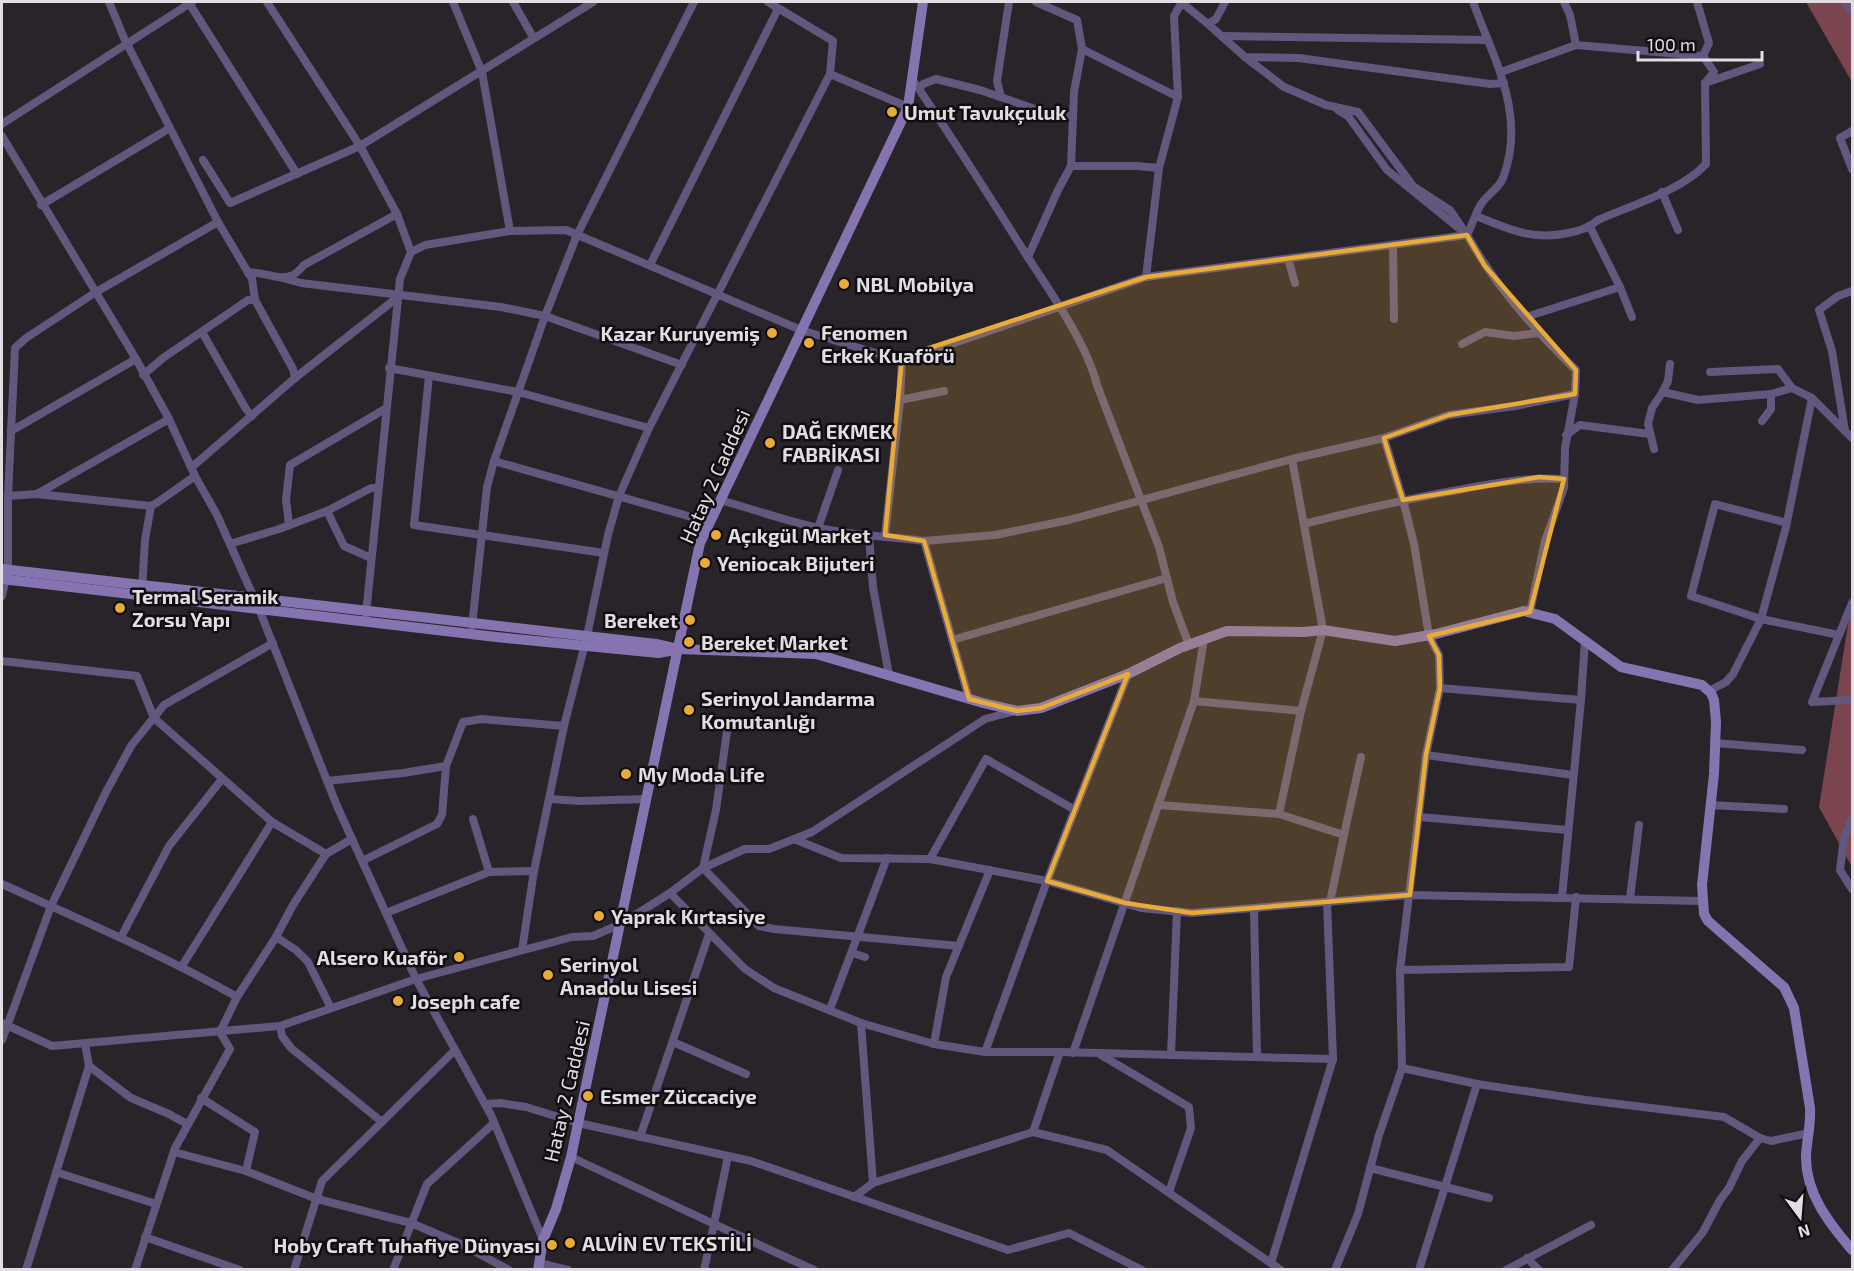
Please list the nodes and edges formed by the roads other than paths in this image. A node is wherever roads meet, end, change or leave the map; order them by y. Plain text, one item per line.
1 (109, 2) edge
2 (190, 2) edge
3 (267, 2) edge
4 (453, 2) edge
5 (513, 2) edge
6 (592, 2) edge
7 (694, 2) edge
8 (768, 2) edge
9 (923, 2) edge
10 (1009, 2) edge
11 (1036, 2) edge
12 (1182, 2) edge
13 (1225, 2) edge
14 (1473, 2) edge
15 (1564, 2) edge
16 (1697, 2) edge
17 (1845, 2) edge
18 (778, 9) junction
19 (1852, 11) edge
20 (1209, 24) junction
21 (1222, 36) junction
22 (533, 37) junction
23 (1487, 40) junction
24 (127, 44) junction
25 (1576, 45) junction
26 (1082, 49) junction
27 (1703, 56) junction
28 (1245, 57) junction
29 (1760, 64) dead end
30 (482, 72) junction
31 (1501, 72) junction
32 (830, 74) junction
33 (1504, 83) junction
34 (1706, 83) junction
35 (915, 84) junction
36 (1001, 97) junction
37 (1178, 97) junction
38 (908, 106) junction
39 (1073, 117) junction
40 (2, 124) edge
41 (170, 128) junction
42 (1852, 131) edge
43 (2, 136) edge
44 (360, 146) junction
45 (203, 160) dead end
46 (1071, 166) junction
47 (1159, 168) junction
48 (1852, 169) edge
49 (297, 174) junction
50 (1662, 192) junction
51 (41, 205) junction
52 (397, 214) junction
53 (1476, 216) junction
54 (218, 222) junction
55 (1590, 227) junction
56 (1678, 230) dead end
57 (510, 231) junction
58 (577, 235) junction
59 (1467, 235) junction
60 (1393, 245) junction
61 (411, 252) junction
62 (1028, 257) junction
63 (1288, 259) junction
64 (650, 266) junction
65 (248, 273) junction
66 (279, 277) junction
67 (1146, 277) junction
68 (1295, 283) dead end
69 (1620, 287) junction
70 (1852, 291) edge
71 (96, 292) junction
72 (718, 295) junction
73 (398, 297) junction
74 (255, 300) junction
75 (1059, 306) junction
76 (546, 316) junction
77 (1526, 317) junction
78 (1632, 317) dead end
79 (1394, 319) dead end
80 (801, 330) junction
81 (202, 332) junction
82 (1539, 333) junction
83 (1462, 344) dead end
84 (902, 357) junction
85 (136, 359) junction
86 (1670, 364) dead end
87 (682, 365) junction
88 (389, 368) junction
89 (1710, 372) dead end
90 (143, 375) junction
91 (429, 376) junction
92 (295, 378) junction
93 (1792, 388) junction
94 (944, 391) dead end
95 (518, 392) junction
96 (1663, 392) junction
97 (1575, 394) junction
98 (1771, 394) junction
99 (1812, 398) junction
100 (900, 400) junction
101 (386, 410) junction
102 (252, 416) junction
103 (169, 419) junction
104 (1761, 421) dead end
105 (649, 428) junction
106 (11, 431) junction
107 (1845, 431) junction
108 (1649, 434) junction
109 (1566, 435) junction
110 (1384, 438) junction
111 (1852, 438) edge
112 (1654, 449) dead end
113 (1292, 459) junction
114 (494, 461) junction
115 (192, 467) junction
116 (838, 470) dead end
117 (195, 476) junction
118 (1564, 479) junction
119 (378, 488) junction
120 (37, 494) junction
121 (8, 496) junction
122 (619, 496) junction
123 (1141, 499) junction
124 (720, 500) junction
125 (1403, 500) junction
126 (151, 506) junction
127 (327, 511) junction
128 (710, 522) junction
129 (1304, 524) junction
130 (1786, 524) junction
131 (289, 525) junction
132 (818, 528) junction
133 (885, 535) junction
134 (482, 536) junction
135 (869, 536) junction
136 (924, 541) junction
137 (230, 544) junction
138 (604, 553) junction
139 (371, 558) junction
140 (4, 574) edge
141 (1167, 578) junction
142 (142, 589) junction
143 (2, 596) edge
144 (253, 598) junction
145 (1852, 603) edge
146 (259, 609) junction
147 (1530, 612) junction
148 (366, 616) junction
149 (1761, 619) junction
150 (472, 628) junction
151 (1323, 630) junction
152 (1839, 635) junction
153 (1429, 636) junction
154 (1204, 639) junction
155 (952, 640) junction
156 (1585, 640) junction
157 (586, 641) junction
158 (273, 644) junction
159 (1188, 645) junction
160 (678, 649) junction
161 (2, 661) edge
162 (1128, 674) junction
163 (889, 675) junction
164 (1440, 688) junction
165 (1709, 691) junction
166 (969, 699) junction
167 (1581, 700) junction
168 (1852, 700) edge
169 (1194, 701) junction
170 (1017, 711) junction
171 (1301, 711) junction
172 (154, 718) junction
173 (728, 724) dead end
174 (564, 726) junction
175 (1715, 743) junction
176 (1802, 750) dead end
177 (1426, 756) junction
178 (1361, 757) dead end
179 (446, 766) junction
180 (1574, 775) junction
181 (222, 779) junction
182 (327, 781) junction
183 (549, 799) junction
184 (647, 799) junction
185 (1159, 805) junction
186 (1710, 805) junction
187 (1784, 809) dead end
188 (1075, 810) junction
189 (1279, 814) junction
190 (1419, 817) junction
191 (1852, 818) edge
192 (472, 819) dead end
193 (272, 822) junction
194 (1639, 825) dead end
195 (1568, 830) junction
196 (1344, 834) junction
197 (352, 839) junction
198 (794, 839) junction
199 (326, 854) junction
200 (887, 858) junction
201 (930, 859) junction
202 (362, 861) junction
203 (703, 868) junction
204 (990, 870) junction
205 (534, 871) junction
206 (489, 872) junction
207 (1047, 881) junction
208 (2, 884) edge
209 (1852, 889) edge
210 (670, 893) junction
211 (1410, 895) junction
212 (1562, 897) junction
213 (1576, 897) junction
214 (1630, 898) junction
215 (1702, 901) junction
216 (1329, 902) junction
217 (1125, 903) junction
218 (51, 906) junction
219 (1254, 908) junction
220 (1177, 911) junction
221 (386, 913) junction
222 (621, 924) junction
223 (709, 934) junction
224 (858, 936) junction
225 (121, 937) junction
226 (276, 937) junction
227 (959, 946) junction
228 (522, 950) junction
229 (852, 952) junction
230 (864, 957) dead end
231 (182, 966) junction
232 (1400, 970) junction
233 (416, 979) junction
234 (237, 997) junction
235 (331, 1008) junction
236 (830, 1010) junction
237 (861, 1023) junction
238 (4, 1024) edge
239 (280, 1026) junction
240 (220, 1032) junction
241 (2, 1040) edge
242 (673, 1042) junction
243 (85, 1044) junction
244 (934, 1044) junction
245 (455, 1050) junction
246 (985, 1052) junction
247 (1060, 1052) junction
248 (1073, 1053) junction
249 (1100, 1054) junction
250 (1171, 1055) junction
251 (1257, 1057) junction
252 (1333, 1059) junction
253 (89, 1065) junction
254 (1402, 1068) junction
255 (746, 1074) dead end
256 (1477, 1084) junction
257 (201, 1098) junction
258 (485, 1104) junction
259 (382, 1122) junction
260 (494, 1123) junction
261 (578, 1123) junction
262 (187, 1124) junction
263 (1033, 1132) junction
264 (1809, 1133) junction
265 (640, 1137) junction
266 (1760, 1138) junction
267 (174, 1152) junction
268 (571, 1156) junction
269 (728, 1156) junction
270 (1370, 1168) junction
271 (56, 1172) junction
272 (246, 1172) junction
273 (873, 1183) junction
274 (1445, 1187) junction
275 (1169, 1192) junction
276 (854, 1197) junction
277 (1489, 1198) dead end
278 (317, 1199) junction
279 (156, 1204) junction
280 (411, 1223) junction
281 (714, 1224) junction
282 (1591, 1225) dead end
283 (146, 1237) junction
284 (543, 1240) junction
285 (1852, 1250) edge
286 (1527, 1258) junction
287 (1271, 1263) junction
288 (538, 1266) edge
289 (26, 1269) edge
290 (135, 1269) edge
291 (240, 1269) edge
292 (294, 1269) edge
293 (393, 1269) edge
294 (509, 1269) edge
295 (568, 1269) edge
296 (704, 1269) edge
297 (814, 1269) edge
298 (1142, 1269) edge
299 (1281, 1269) edge
300 (1335, 1269) edge
301 (1419, 1269) edge
302 (1506, 1269) edge
303 (1539, 1269) edge
304 (1672, 1269) edge

1 - 24 street
2 - 24 street
2 - 49 street
3 - 44 street
4 - 30 street
5 - 22 street
6 - 22 street
7 - 58 street
8 - 18 street
9 - 35 street, Hatay 2 Caddesi
10 - 36 street
11 - 26 street
12 - 20 street
12 - 37 street
13 - 20 street
14 - 23 street
15 - 25 street
16 - 27 street
17 - 19 street
18 - 32 street
18 - 64 street
20 - 21 street
21 - 23 street
21 - 28 street
22 - 30 street
23 - 31 street
24 - 40 street
24 - 41 street
25 - 27 street
25 - 31 street
26 - 37 street
26 - 39 street
27 - 34 street
28 - 33 street
28 - 59 street
28 - 59 street
29 - 34 street
30 - 44 street
30 - 57 street
31 - 33 street
32 - 38 street
32 - 72 street
33 - 53 street
34 - 50 street
35 - 36 street
35 - 38 street, Hatay 2 Caddesi
35 - 62 street
36 - 39 street
37 - 47 street
38 - 80 street, Hatay 2 Caddesi
39 - 46 street
41 - 51 street
41 - 54 street
42 - 48 street
43 - 51 street
44 - 49 street
44 - 52 street
45 - 49 street
46 - 47 street
46 - 62 street
47 - 67 street
50 - 55 street
50 - 56 street
51 - 71 street
52 - 61 street
52 - 66 street
53 - 55 street
53 - 59 street
54 - 65 street
54 - 71 street
55 - 69 street
57 - 58 street
57 - 61 street
58 - 64 street
58 - 76 street
59 - 60 street
59 - 77 street
60 - 63 street
60 - 79 street
61 - 73 street
62 - 75 street
63 - 67 street
63 - 68 street
64 - 72 street
65 - 66 street
65 - 74 street
66 - 73 street
67 - 75 street
69 - 77 street
69 - 78 street
70 - 107 street
71 - 85 street
71 - 106 street
72 - 80 street
72 - 87 street
73 - 76 street
73 - 88 street
73 - 92 street
74 - 81 street
74 - 92 street
75 - 84 street
75 - 123 street
76 - 87 street
76 - 95 street
77 - 82 street
80 - 84 street
80 - 124 street, Hatay 2 Caddesi
81 - 90 street
81 - 102 street
82 - 83 street
82 - 97 street
84 - 100 street
85 - 90 street
85 - 106 street
86 - 96 street
87 - 105 street
88 - 91 street
88 - 101 street
89 - 93 street
90 - 103 street
91 - 95 street
91 - 134 street
92 - 102 street
93 - 98 street
93 - 99 street
94 - 100 street
95 - 105 street
95 - 114 street
96 - 98 street
96 - 108 street
97 - 109 street
97 - 110 street
98 - 104 street
99 - 107 street
99 - 130 street
100 - 133 street
101 - 119 street
101 - 131 street
102 - 115 street
103 - 115 street
103 - 120 street
105 - 122 street
106 - 121 street
107 - 111 street
108 - 109 street
108 - 112 street
109 - 118 street
110 - 113 street
110 - 125 street
113 - 123 street
113 - 129 street
114 - 122 street
114 - 134 street
115 - 117 street
116 - 132 street
117 - 126 street
117 - 137 street
118 - 125 street
118 - 147 street
119 - 127 street
119 - 139 street
120 - 121 street
120 - 126 street
121 - 140 street
122 - 128 street
122 - 138 street
123 - 136 street
123 - 141 street
124 - 128 street, Hatay 2 Caddesi
124 - 132 street
125 - 129 street
125 - 153 street
126 - 142 street
127 - 131 street
127 - 139 street
128 - 160 street, Hatay 2 Caddesi
129 - 151 street
130 - 149 street
130 - 149 street
131 - 137 street
132 - 135 street
133 - 135 street
133 - 136 street
134 - 138 street
134 - 150 street
135 - 163 street
136 - 155 street
137 - 144 street
138 - 157 street
139 - 148 street
140 - 142 street
140 - 143 street
141 - 155 street
141 - 159 street
142 - 144 street
142 - 146 street
144 - 146 street
144 - 148 street
145 - 152 street
146 - 148 street
146 - 158 street
147 - 153 street
147 - 156 street
148 - 150 street
149 - 152 street
149 - 165 street
150 - 157 street
151 - 153 street
151 - 154 street
151 - 171 street
152 - 168 street
153 - 164 street
154 - 159 street
154 - 169 street
155 - 166 street
156 - 165 street
156 - 167 street
157 - 160 street
157 - 174 street
158 - 172 street
158 - 182 street
159 - 162 street
160 - 163 street
160 - 184 street, Hatay 2 Caddesi
161 - 172 street
162 - 170 street
162 - 188 street
163 - 166 street
164 - 167 street
164 - 177 street
165 - 175 street
166 - 170 street
167 - 180 street
169 - 171 street
169 - 185 street
170 - 198 street
171 - 189 street
172 - 181 street
172 - 218 street
173 - 203 street
174 - 179 street
174 - 183 street
175 - 176 street
175 - 186 street
177 - 180 street
177 - 190 street
178 - 196 street
179 - 182 street
179 - 202 street
180 - 195 street
181 - 193 street
181 - 225 street
182 - 197 street
183 - 184 street
183 - 205 street
184 - 222 street, Hatay 2 Caddesi
185 - 189 street
185 - 217 street
186 - 187 street
186 - 215 street
188 - 201 street
188 - 207 street
189 - 196 street
190 - 195 street
190 - 211 street
191 - 209 street
192 - 206 street
193 - 199 street
193 - 231 street
194 - 214 street
195 - 212 street
196 - 216 street
197 - 199 street
197 - 202 street
198 - 200 street
198 - 203 street
199 - 226 street
200 - 201 street
200 - 224 street
201 - 204 street
202 - 221 street
203 - 210 street
203 - 224 street
204 - 207 street
204 - 227 street
205 - 206 street
205 - 228 street
206 - 221 street
207 - 217 street
207 - 246 street
208 - 218 street
210 - 222 street
210 - 223 street
211 - 212 street
211 - 216 street
211 - 232 street
212 - 213 street
213 - 214 street
213 - 232 street
214 - 215 street
215 - 264 street
216 - 219 street
216 - 252 street
217 - 220 street
217 - 248 street
218 - 225 street
218 - 238 street
219 - 220 street
219 - 251 street
220 - 250 street
221 - 233 street
222 - 228 street
222 - 261 street, Hatay 2 Caddesi
223 - 236 street
223 - 242 street
224 - 227 street
224 - 229 street
225 - 231 street
226 - 234 street
226 - 235 street
227 - 244 street
228 - 233 street
229 - 230 street
229 - 236 street
231 - 234 street
232 - 254 street
233 - 235 street
233 - 245 street
234 - 240 street
235 - 239 street
236 - 237 street
237 - 244 street
237 - 273 street
238 - 241 street
238 - 243 street
239 - 240 street
239 - 259 street
240 - 243 street
240 - 257 street
242 - 255 street
242 - 265 street
243 - 253 street
244 - 246 street
245 - 258 street
245 - 259 street
246 - 247 street
247 - 248 street
247 - 263 street
248 - 249 street
249 - 250 street
249 - 275 street
250 - 251 street
251 - 252 street
252 - 287 street
253 - 262 street
253 - 271 street
254 - 256 street
254 - 270 street
256 - 266 street
256 - 274 street
257 - 262 street
257 - 272 street
258 - 260 street
258 - 261 street
259 - 278 street
260 - 280 street
260 - 284 street
261 - 265 street
261 - 268 street, Hatay 2 Caddesi
262 - 267 street
263 - 273 street
263 - 275 street
264 - 266 street
264 - 285 street
265 - 269 street
266 - 304 street
267 - 272 street
267 - 279 street
268 - 281 street
268 - 284 street, Hatay 2 Caddesi
269 - 276 street
269 - 281 street
270 - 274 street
270 - 300 street
271 - 279 street
271 - 289 street
272 - 278 street
273 - 276 street
274 - 277 street
274 - 301 street
275 - 287 street
276 - 298 street
278 - 280 street
278 - 292 street
279 - 283 street
280 - 293 street
280 - 294 street
281 - 296 street
281 - 297 street
282 - 286 street
283 - 290 street
283 - 291 street
284 - 288 street, Hatay 2 Caddesi
286 - 302 street
286 - 303 street
287 - 299 street
288 - 295 street

